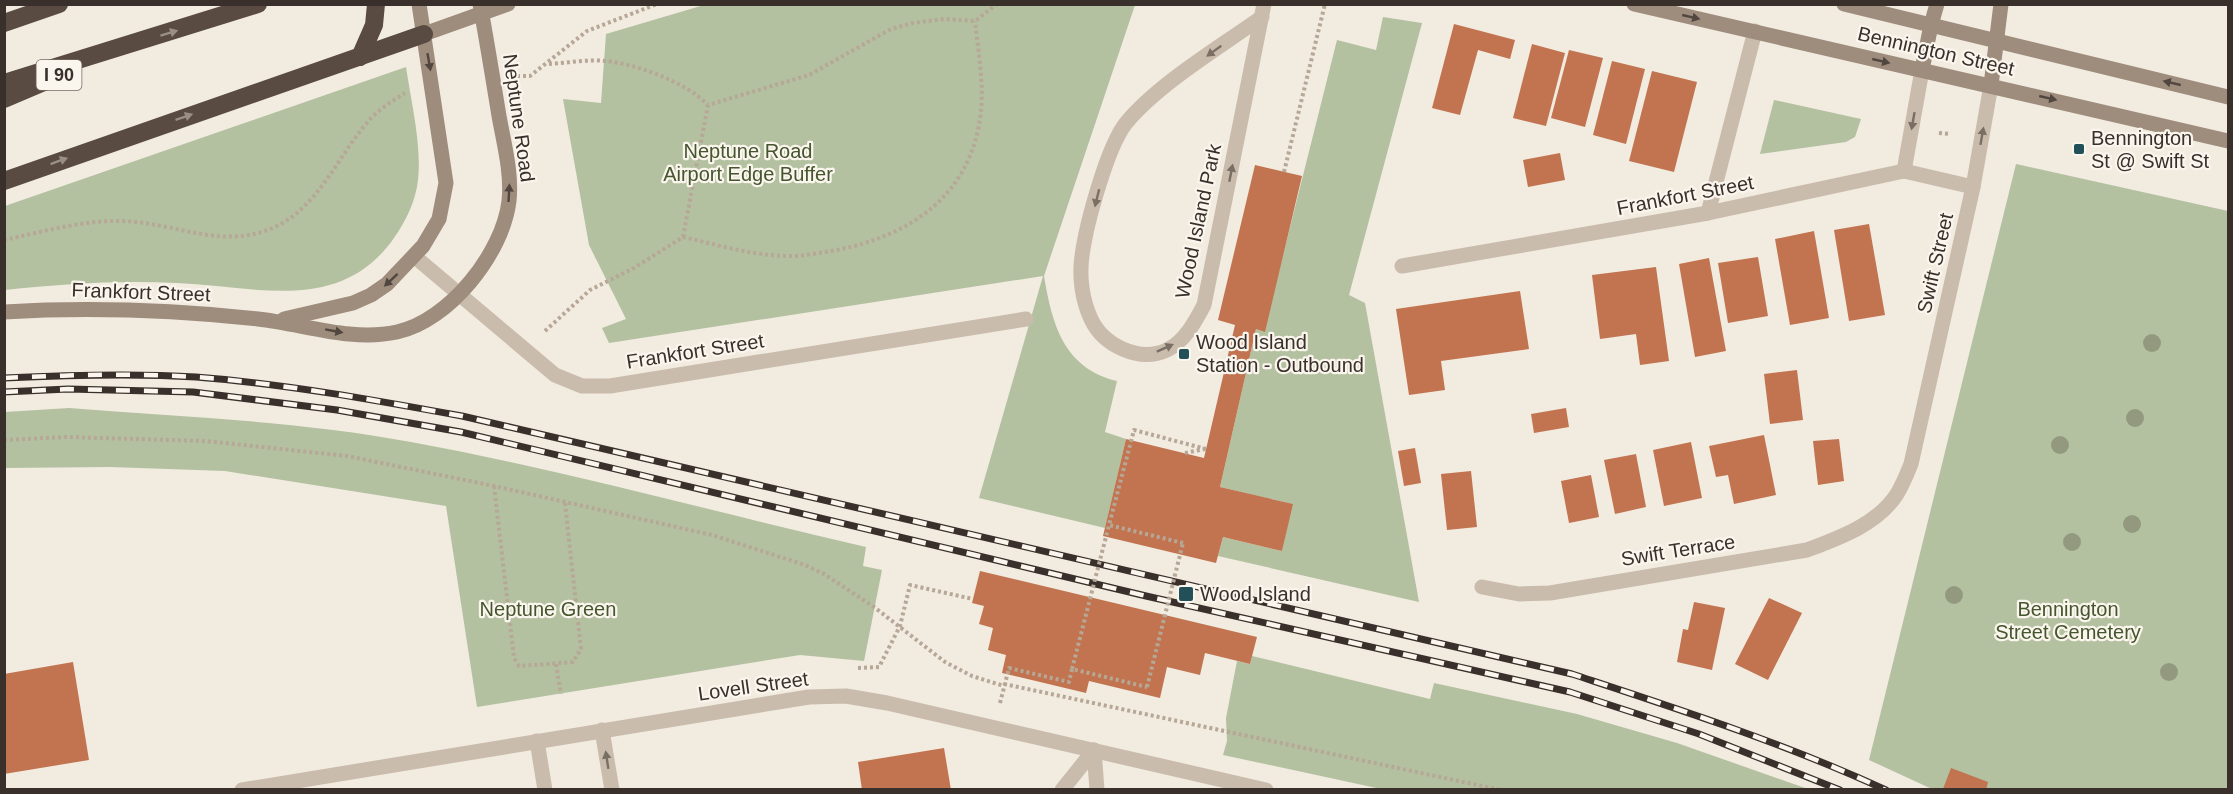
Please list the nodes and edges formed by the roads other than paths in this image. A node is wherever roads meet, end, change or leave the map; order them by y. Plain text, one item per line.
1 (59, 4) edge
2 (258, 4) edge
3 (376, 4) edge
4 (418, 4) edge
5 (508, 4) edge
6 (1844, 4) edge
7 (1938, 4) edge
8 (2001, 4) edge
9 (1638, 5) edge
10 (481, 9) edge
11 (1263, 11) edge
12 (4, 23) edge
13 (1931, 25) junction
14 (1755, 32) junction
15 (424, 34) junction
16 (1997, 42) junction
17 (113, 50) junction
18 (360, 57) junction
19 (1922, 70) junction
20 (4, 83) edge
21 (1991, 85) junction
22 (2229, 97) edge
23 (4, 99) edge
24 (2229, 141) edge
25 (1904, 171) junction
26 (4, 181) edge
27 (1973, 187) junction
28 (1708, 213) junction
29 (414, 256) junction
30 (1402, 266) dead end
31 (459, 293) junction
32 (4, 312) edge
33 (1026, 319) dead end
34 (276, 321) junction
35 (1875, 517) joint
36 (1482, 587) dead end
37 (602, 730) junction
38 (537, 741) junction
39 (1094, 750) junction
40 (242, 789) edge
41 (545, 789) edge
42 (612, 789) edge
43 (1062, 789) edge
44 (1097, 789) edge
45 (1266, 789) edge

1 - 12 highway
17 -> 2 highway
3 - 18 highway
4 - 15 main road
5 - 10 main road
6 - 13 main road, Bennington Street
7 - 13 main road
8 - 16 main road, Swift Street
9 -> 14 main road, Bennington Street
10 - 15 main road
31 -> 10 main road, Neptune Road
11 -> 11 street, Wood Island Park
13 - 16 main road, Bennington Street
13 - 19 main road
14 -> 19 main road, Bennington Street
14 - 28 street
15 - 18 highway
15 -> 29 main road
16 - 21 main road, Swift Street
22 -> 16 main road, Bennington Street
17 - 20 highway
17 - 23 highway, I 90
26 -> 18 highway
19 - 21 main road, Bennington Street
19 -> 25 street
21 -> 24 main road, Bennington Street
27 -> 21 street, Swift Street
25 - 27 street, Frankfort Street
25 - 28 street, Frankfort Street
27 - 35 street, Swift Street
28 - 30 street, Frankfort Street
29 - 31 street, Frankfort Street
29 -> 34 main road
31 - 33 street, Frankfort Street
34 -> 31 main road, Neptune Road
32 - 34 main road, Frankfort Street
35 - 36 street, Swift Terrace
37 - 38 street, Lovell Street
37 - 39 street, Lovell Street
42 -> 37 street
38 - 40 street, Lovell Street
38 - 41 street
39 - 43 street
39 - 44 street
39 - 45 street, Lovell Street

